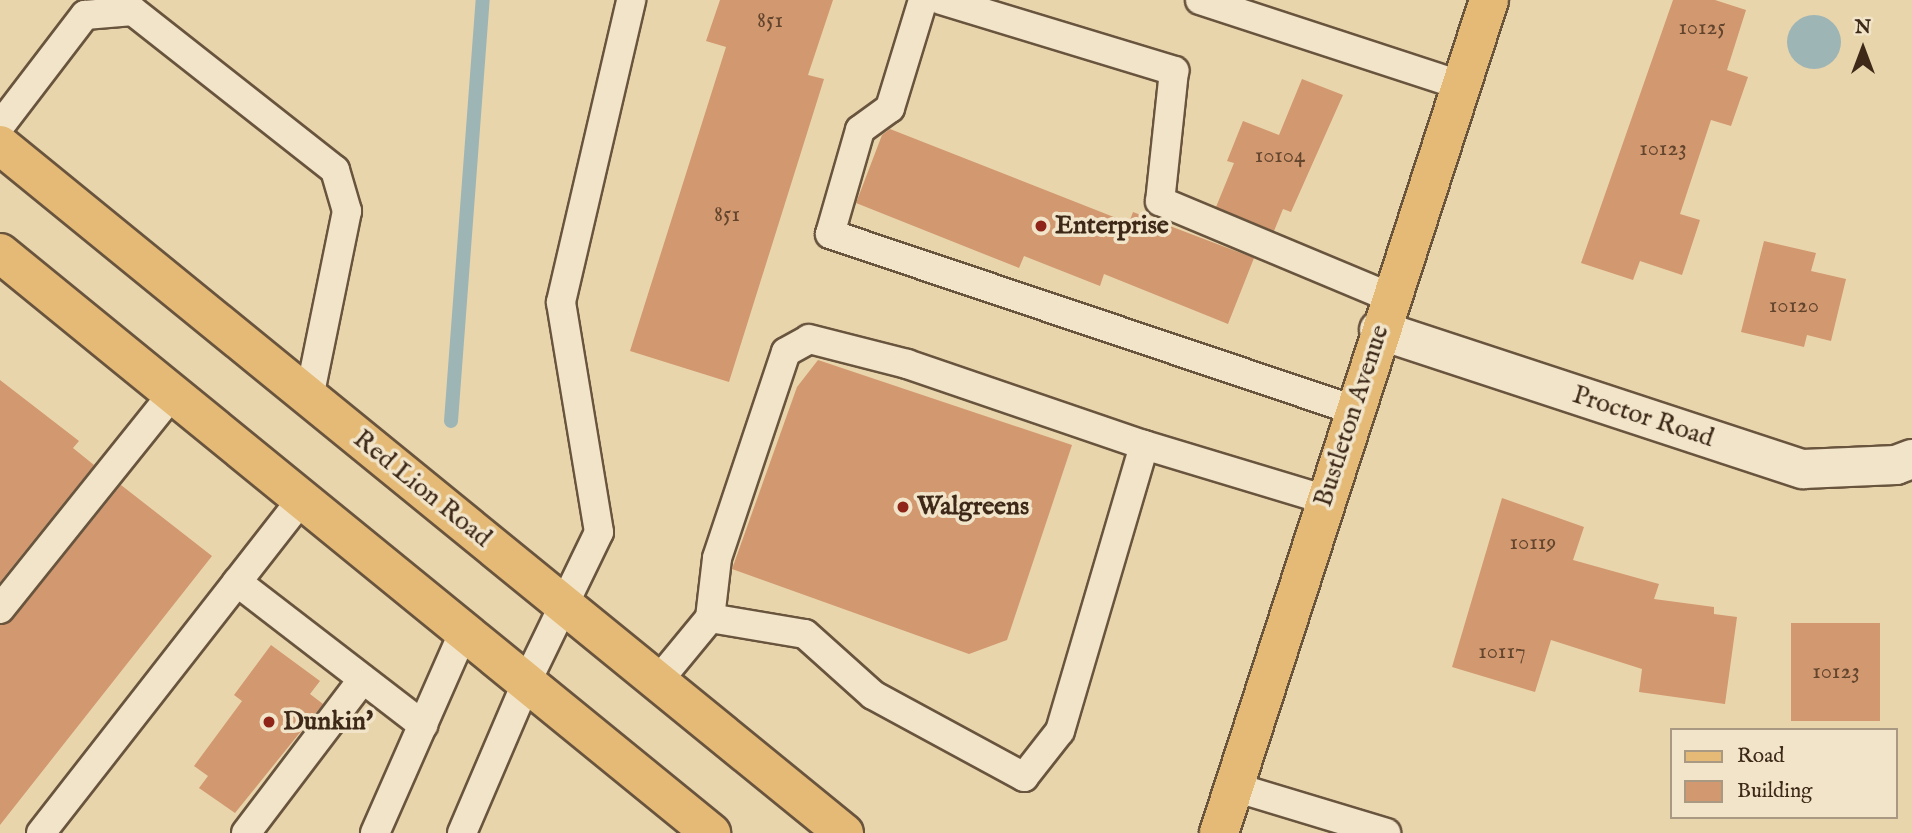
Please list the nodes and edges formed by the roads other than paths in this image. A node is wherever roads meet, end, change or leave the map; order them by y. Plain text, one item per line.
1 (631, 0) edge
2 (923, 0) edge
3 (941, 0) edge
4 (1200, 0) edge
5 (1489, 0) edge
6 (1460, 85) junction
7 (0, 126) edge
8 (0, 145) edge
9 (0, 253) edge
10 (1385, 314) junction
11 (172, 394) junction
12 (309, 398) junction
13 (1354, 410) junction
14 (1144, 445) junction
15 (1912, 459) edge
16 (302, 499) junction
17 (1326, 500) junction
18 (237, 583) junction
19 (564, 605) junction
20 (0, 609) edge
21 (710, 618) junction
22 (465, 629) junction
23 (363, 679) junction
24 (528, 679) junction
25 (658, 681) junction
26 (423, 725) junction
27 (1234, 787) junction
28 (41, 833) edge
29 (246, 833) edge
30 (375, 833) edge
31 (462, 833) edge
32 (711, 833) edge
33 (844, 833) edge
34 (1219, 833) edge
35 (1386, 833) edge

1 - 19 lane
2 - 13 lane
3 - 10 lane
4 - 6 lane
5 - 6 main road, Bustleton Avenue
6 - 10 main road, Bustleton Avenue
7 - 12 lane
8 - 12 main road, Red Lion Road
9 - 11 main road
10 - 13 main road, Bustleton Avenue
10 - 15 street, Proctor Road
11 - 16 main road
11 - 20 lane
12 - 19 main road, Red Lion Road
13 - 17 main road, Bustleton Avenue
14 - 17 lane
14 - 21 lane
14 - 21 lane
16 - 18 lane
16 - 22 main road
17 - 27 main road, Bustleton Avenue
18 - 23 lane
18 - 28 lane
19 - 24 lane
19 - 25 main road, Red Lion Road
21 - 25 lane
22 - 24 main road
22 - 26 lane
23 - 26 lane
23 - 29 lane
24 - 31 lane
24 - 32 main road
25 - 33 main road, Red Lion Road
26 - 30 lane
27 - 34 main road, Bustleton Avenue
27 - 35 lane

